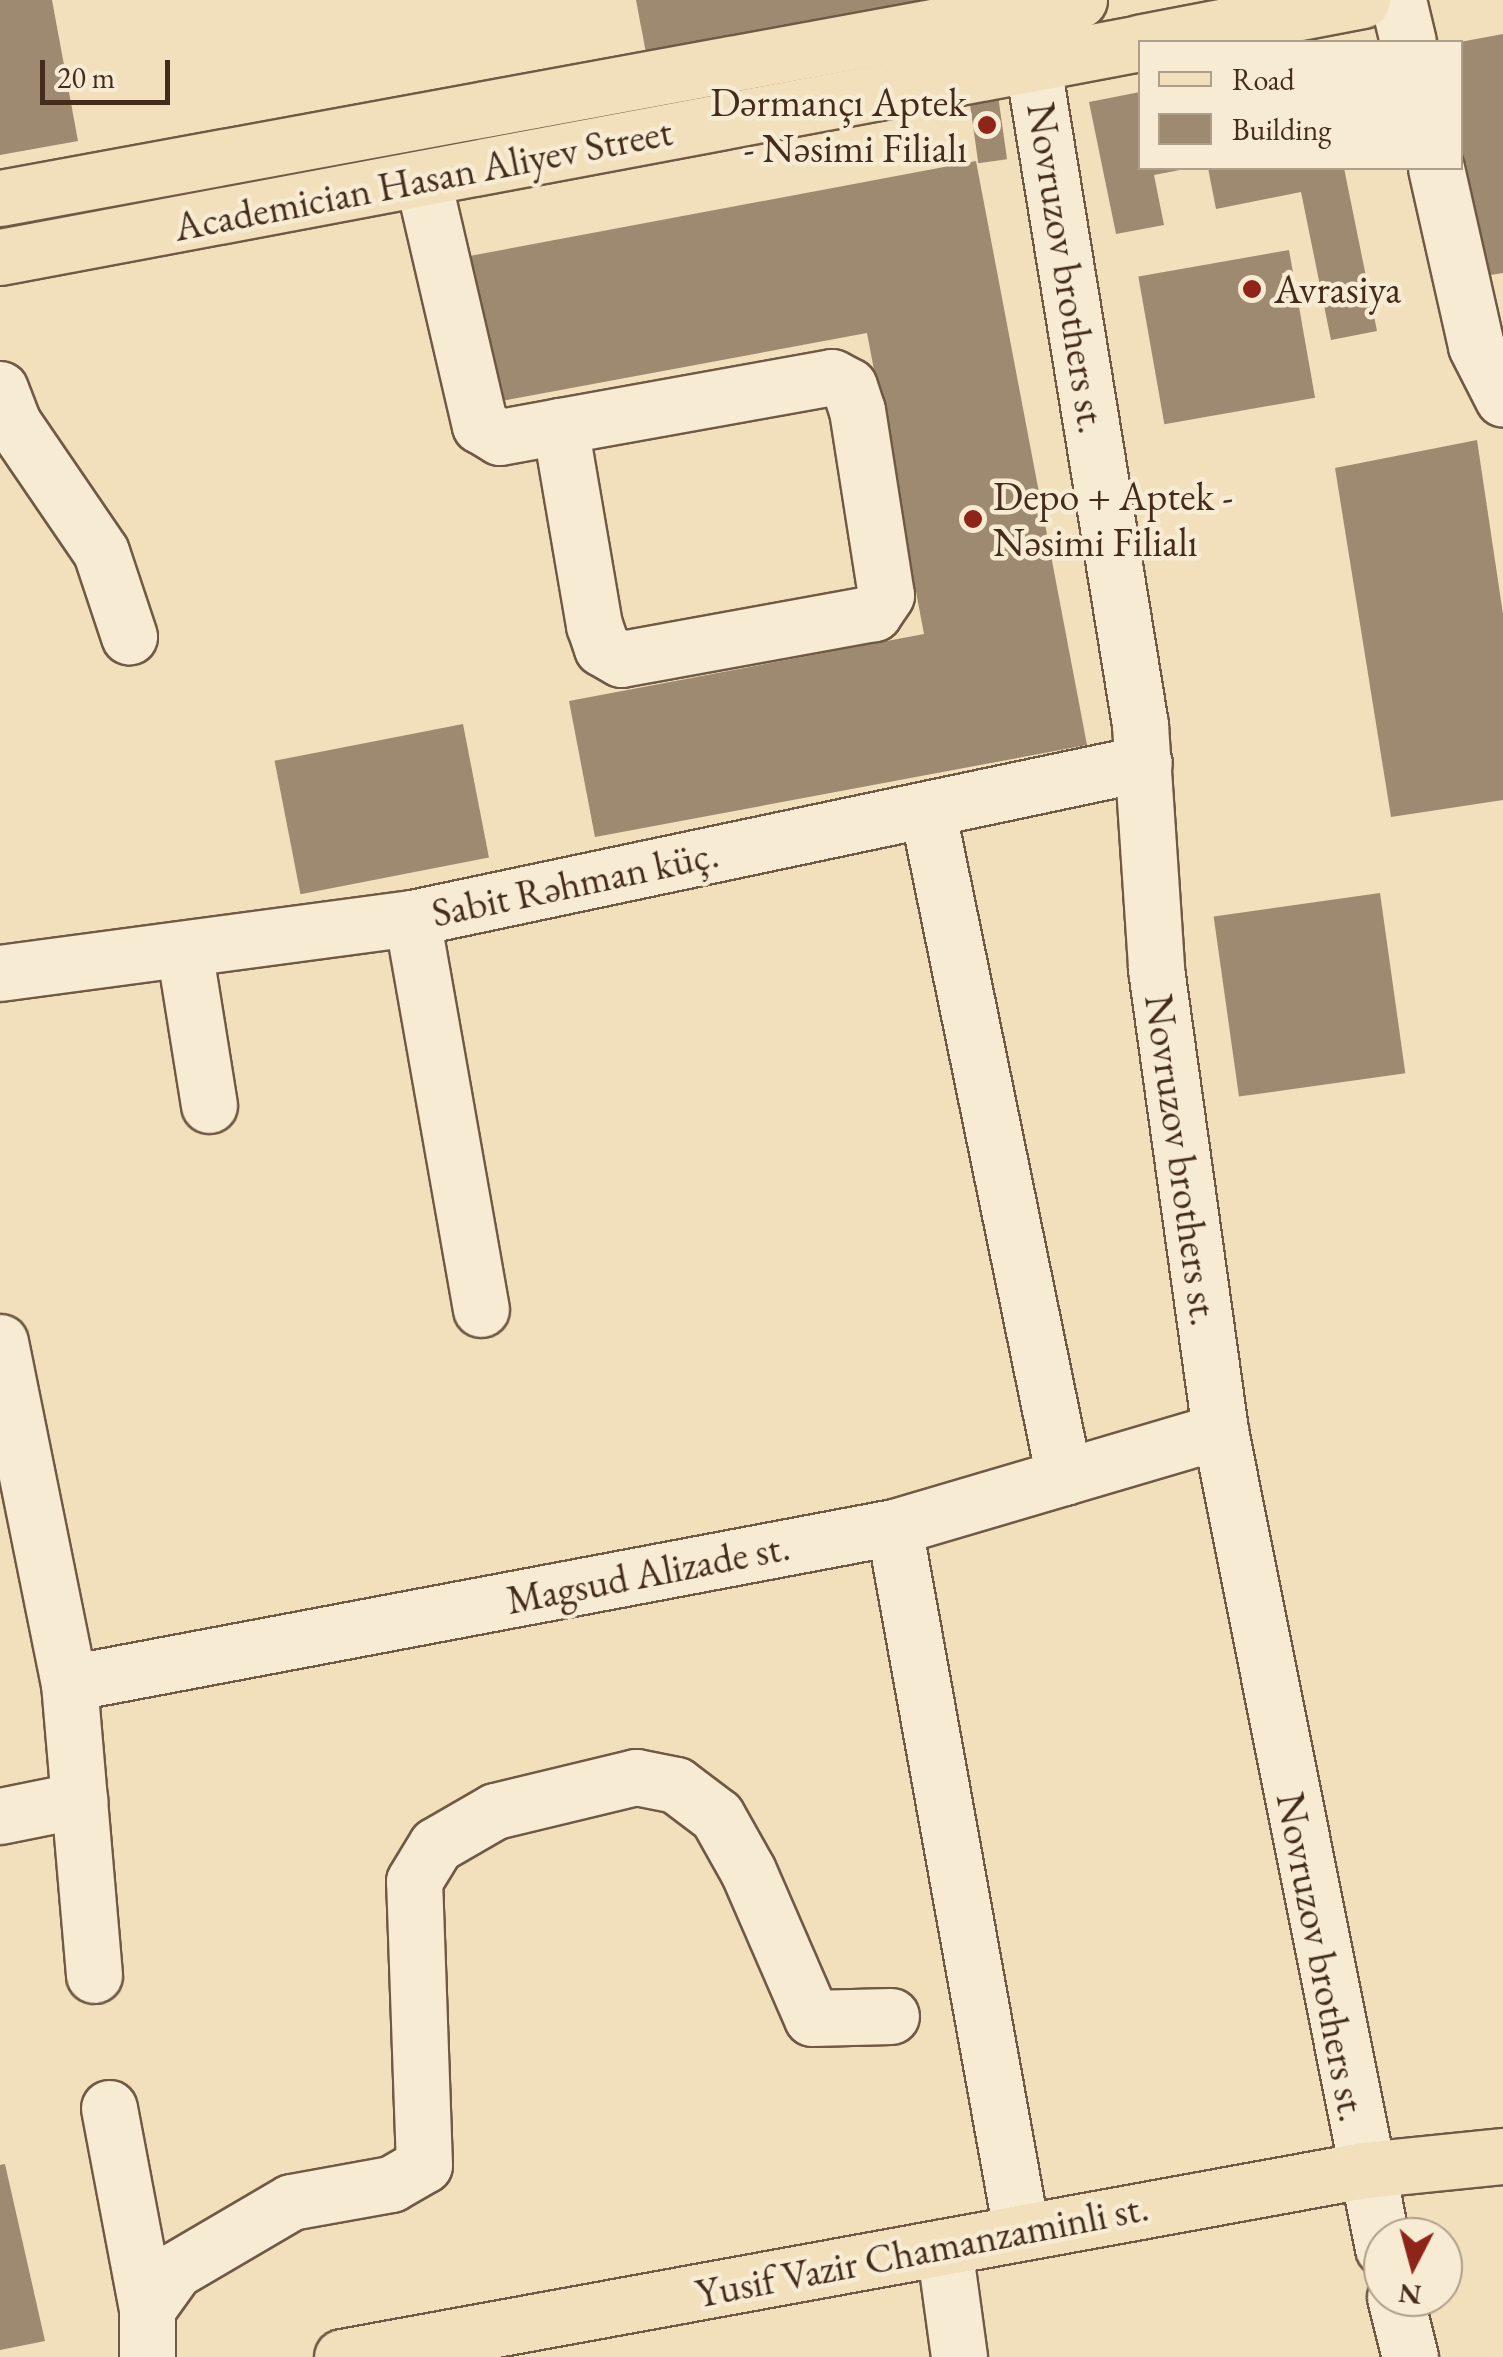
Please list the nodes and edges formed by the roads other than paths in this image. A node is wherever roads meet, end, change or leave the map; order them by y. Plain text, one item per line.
1 (1078, 0) edge
2 (1362, 0) edge
3 (1398, 0) edge
4 (1022, 5) edge
5 (1156, 40) edge
6 (1408, 40) edge
7 (1138, 44) edge
8 (1034, 63) junction
9 (1436, 170) edge
10 (422, 181) junction
11 (0, 198) edge
12 (0, 257) edge
13 (0, 389) edge
14 (1503, 399) edge
15 (560, 426) junction
16 (129, 636) dead end
17 (1144, 763) junction
18 (927, 809) junction
19 (412, 918) junction
20 (184, 949) junction
21 (0, 972) edge
22 (209, 1105) dead end
23 (481, 1309) dead end
24 (0, 1342) edge
25 (1220, 1432) junction
26 (1064, 1478) junction
27 (894, 1527) junction
28 (70, 1683) junction
29 (79, 1800) junction
30 (0, 1816) edge
31 (94, 1976) dead end
32 (891, 2016) dead end
33 (109, 2108) dead end
34 (1503, 2156) edge
35 (1364, 2170) junction
36 (1375, 2217) edge
37 (1021, 2230) junction
38 (944, 2247) junction
39 (1400, 2317) edge
40 (147, 2333) edge
41 (342, 2357) edge
42 (959, 2357) edge
43 (1410, 2357) edge

1 - 4 main road, Academician Hasan Aliyev Street
2 - 5 main road, Academician Hasan Aliyev Street
3 - 6 street
4 - 8 street, Novruzov brothers st.
4 - 11 main road, Academician Hasan Aliyev Street
7 - 8 main road, Academician Hasan Aliyev Street
8 - 10 main road, Academician Hasan Aliyev Street
8 - 17 street, Novruzov brothers st.
9 - 14 street
10 - 12 main road, Academician Hasan Aliyev Street
10 - 15 street
13 - 16 street
15 - 15 street
17 - 18 street, Sabit Rəhman küç.
17 - 25 street, Novruzov brothers st.
18 - 19 street, Sabit Rəhman küç.
18 - 26 street
19 - 20 street, Sabit Rəhman küç.
19 - 23 street
20 - 21 street, Sabit Rəhman küç.
20 - 22 street
24 - 28 street
25 - 26 street, Magsud Alizade st.
25 - 35 street, Novruzov brothers st.
26 - 27 street, Magsud Alizade st.
27 - 28 street, Magsud Alizade st.
27 - 37 street
28 - 29 street
29 - 30 street
29 - 31 street
32 - 40 street
33 - 40 street
34 - 35 main road, Yusif Vazir Chamanzaminli st.
35 - 36 street, Novruzov brothers st.
35 - 37 main road, Yusif Vazir Chamanzaminli st.
37 - 38 main road, Yusif Vazir Chamanzaminli st.
38 - 41 main road, Yusif Vazir Chamanzaminli st.
38 - 42 street
39 - 43 street

